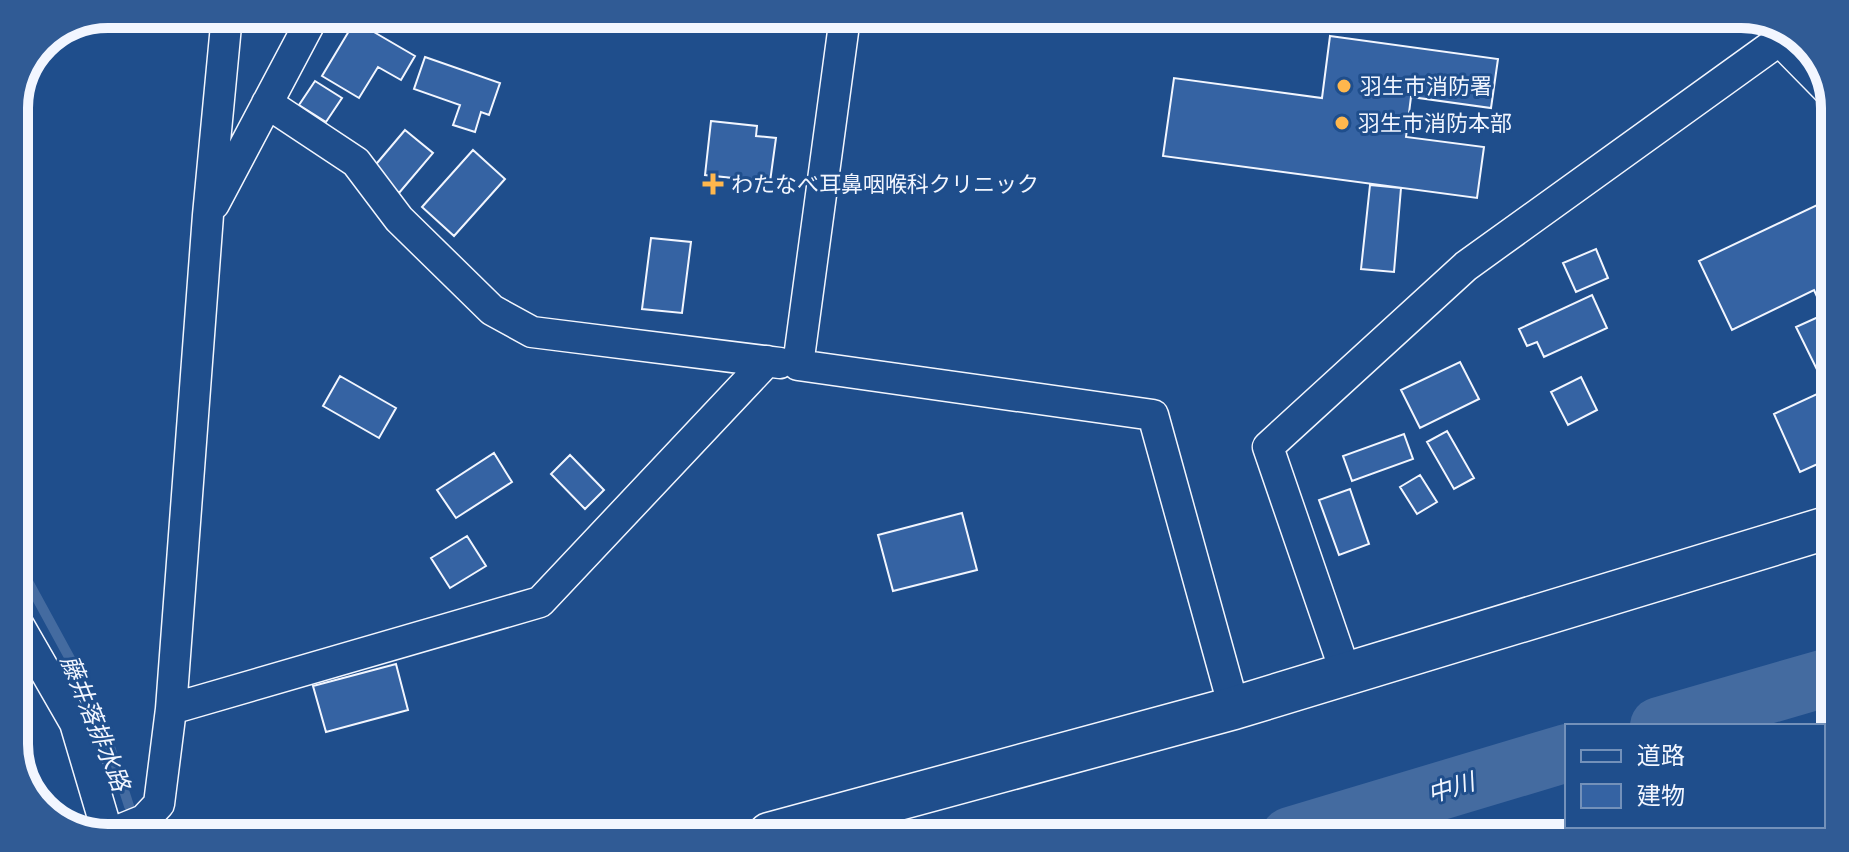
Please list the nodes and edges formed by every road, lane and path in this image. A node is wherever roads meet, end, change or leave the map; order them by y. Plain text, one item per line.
1 (226, 28) edge
2 (307, 28) edge
3 (844, 28) edge
4 (1781, 39) edge
5 (1795, 48) edge
6 (1809, 66) edge
7 (267, 103) junction
8 (208, 215) junction
9 (767, 361) junction
10 (798, 365) junction
11 (1821, 530) edge
12 (28, 641) edge
13 (1346, 674) junction
14 (1234, 708) junction
15 (171, 709) junction
16 (105, 824) edge
17 (134, 824) edge
18 (806, 824) edge

1 - 8 street
2 - 7 street
3 - 10 street
4 - 13 street
5 - 6 street
7 - 8 street
7 - 9 street
8 - 15 street
9 - 10 street
9 - 15 street
10 - 14 street
11 - 13 street
12 - 16 street
13 - 14 street
14 - 18 street
15 - 17 street

